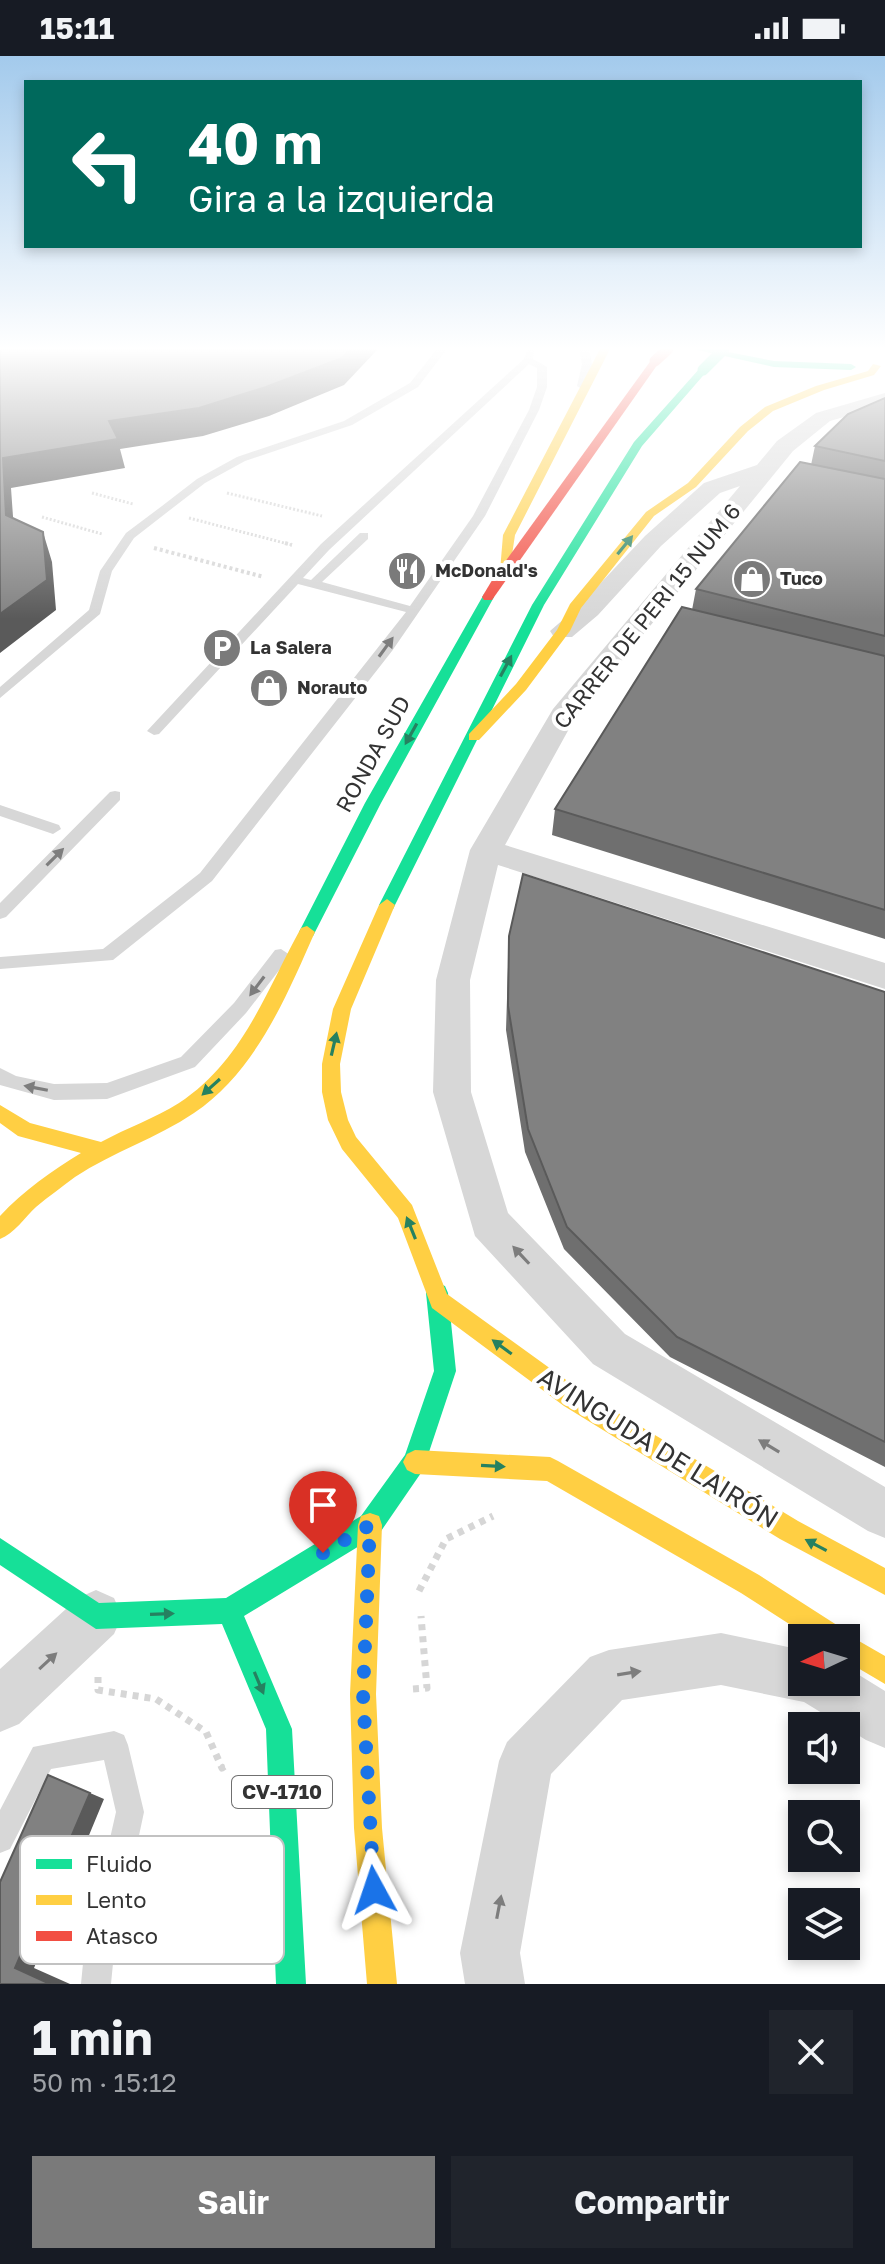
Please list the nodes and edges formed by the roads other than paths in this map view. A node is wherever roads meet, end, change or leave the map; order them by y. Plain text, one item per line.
1 (301, 439) edge
2 (440, 439) edge
3 (522, 439) edge
4 (559, 439) edge
5 (595, 439) edge
6 (642, 439) edge
7 (735, 439) edge
8 (794, 439) edge
9 (765, 470) junction
10 (795, 476) edge
11 (364, 536) dead end
12 (504, 568) junction
13 (292, 582) junction
14 (313, 584) junction
15 (412, 610) junction
16 (563, 631) junction
17 (0, 694) edge
18 (154, 731) dead end
19 (474, 737) junction
20 (115, 796) dead end
21 (0, 810) edge
22 (53, 829) dead end
23 (486, 850) junction
24 (321, 902) junction
25 (0, 913) edge
26 (0, 963) edge
27 (885, 976) edge
28 (0, 1076) edge
29 (0, 1113) edge
30 (102, 1150) junction
31 (0, 1230) edge
32 (440, 1301) junction
33 (415, 1462) junction
34 (885, 1514) edge
35 (370, 1525) junction
36 (0, 1550) edge
37 (885, 1582) edge
38 (229, 1611) junction
39 (96, 1616) junction
40 (812, 1624) edge
41 (860, 1655) edge
42 (885, 1671) edge
43 (788, 1673) edge
44 (844, 1696) edge
45 (0, 1705) edge
46 (885, 1721) edge
47 (125, 1836) edge
48 (0, 1839) edge
49 (98, 1964) edge
50 (96, 1984) edge
51 (291, 1984) edge
52 (382, 1984) edge
53 (495, 1984) edge

1 - 17 lane
2 - 13 lane
3 - 15 lane
4 - 12 main road
5 - 12 main road, RONDA SUD
19 -> 6 main road, bridge
16 -> 7 main road
8 - 9 street, CARRER DE PERI 15 NUM 6
9 - 10 street
9 - 16 street
9 - 23 street, CARRER DE PERI 15 NUM 6
11 - 14 lane
12 -> 24 main road, RONDA SUD
13 - 14 lane
13 - 18 lane
14 - 15 lane
26 -> 15 lane
16 - 19 main road
32 -> 19 main road
25 -> 20 lane
21 - 22 lane
23 - 27 street
34 -> 23 street, CARRER DE PERI 15 NUM 6
24 -> 28 lane
24 -> 30 main road, RONDA SUD
29 - 30 main road
30 - 31 main road, RONDA SUD
32 - 33 main road
37 -> 32 main road, AVINGUDA DE LAIRÓN
33 - 35 main road
33 -> 40 main road
35 - 38 main road
35 - 52 main road
36 - 39 main road
39 -> 38 main road
38 -> 51 main road, CV-1710
45 -> 39 street
41 - 42 main road
53 -> 43 street
44 - 46 street
47 - 48 lane
49 - 50 lane

